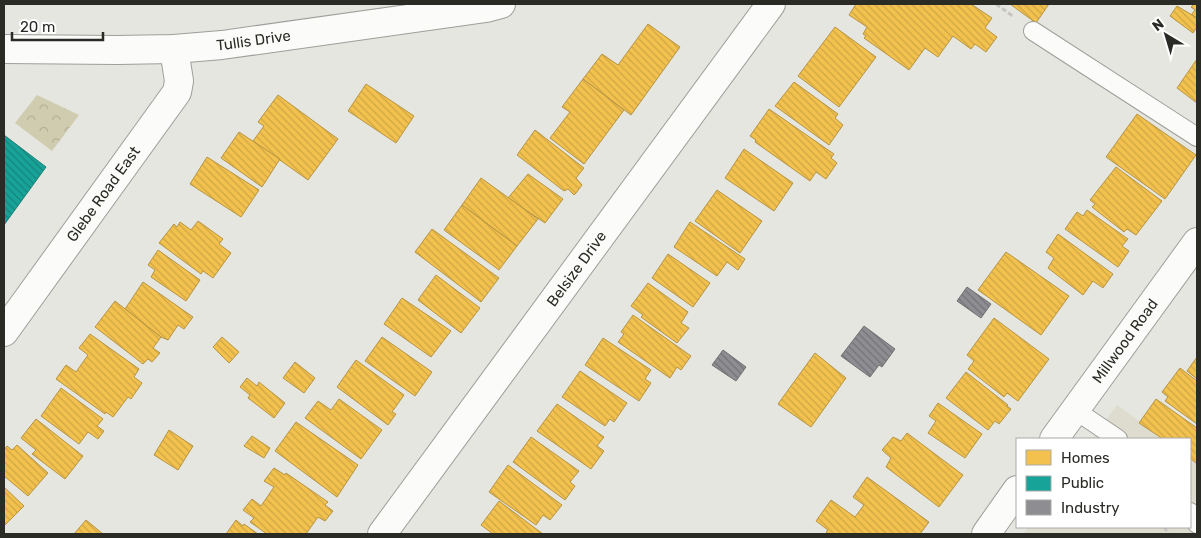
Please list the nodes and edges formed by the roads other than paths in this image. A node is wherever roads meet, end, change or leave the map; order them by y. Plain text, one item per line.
1 (501, 4) edge
2 (771, 4) edge
3 (1033, 31) dead end
4 (4, 49) edge
5 (174, 49) junction
6 (1197, 137) edge
7 (1197, 242) edge
8 (4, 332) edge
9 (1075, 410) junction
10 (1055, 438) edge
11 (1117, 438) edge
12 (1016, 491) edge
13 (382, 534) edge
14 (986, 534) edge

1 - 5 street, Tullis Drive
2 - 13 street, Belsize Drive
3 - 6 lane
4 - 5 street, Tullis Drive
5 - 8 street, Glebe Road East
7 - 9 street, Millwood Road
9 - 10 street, Millwood Road
9 - 11 lane
12 - 14 street

